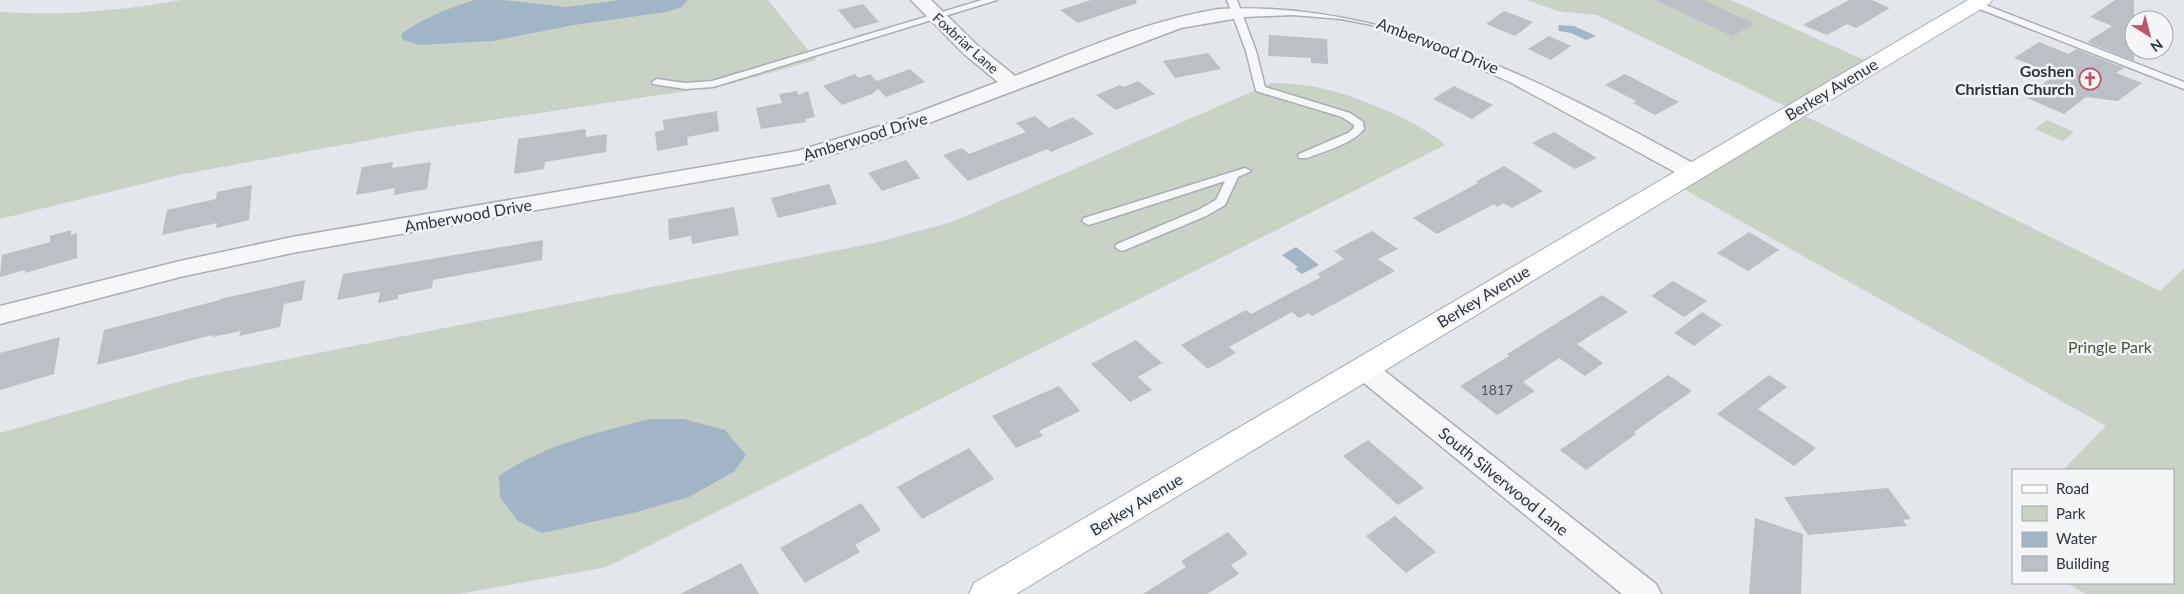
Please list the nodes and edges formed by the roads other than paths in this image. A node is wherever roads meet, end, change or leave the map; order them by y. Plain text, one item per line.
1 (920, 0) edge
2 (992, 0) edge
3 (1979, 2) edge
4 (1234, 6) edge
5 (936, 17) junction
6 (657, 82) dead end
7 (1014, 84) junction
8 (2184, 86) edge
9 (1303, 156) dead end
10 (1692, 172) junction
11 (1088, 221) dead end
12 (1121, 247) dead end
13 (0, 315) edge
14 (1363, 368) junction
15 (986, 594) edge
16 (1645, 594) edge

1 - 5 street, Foxbriar Lane
2 - 5 lane
3 - 8 lane
3 - 10 street, Berkey Avenue
4 - 7 street, Amberwood Drive
4 - 9 lane
4 - 10 street, Amberwood Drive
5 - 6 lane
5 - 7 street, Foxbriar Lane
7 - 13 street, Amberwood Drive
10 - 14 street, Berkey Avenue
11 - 12 lane
14 - 15 street, Berkey Avenue
14 - 16 street, South Silverwood Lane

